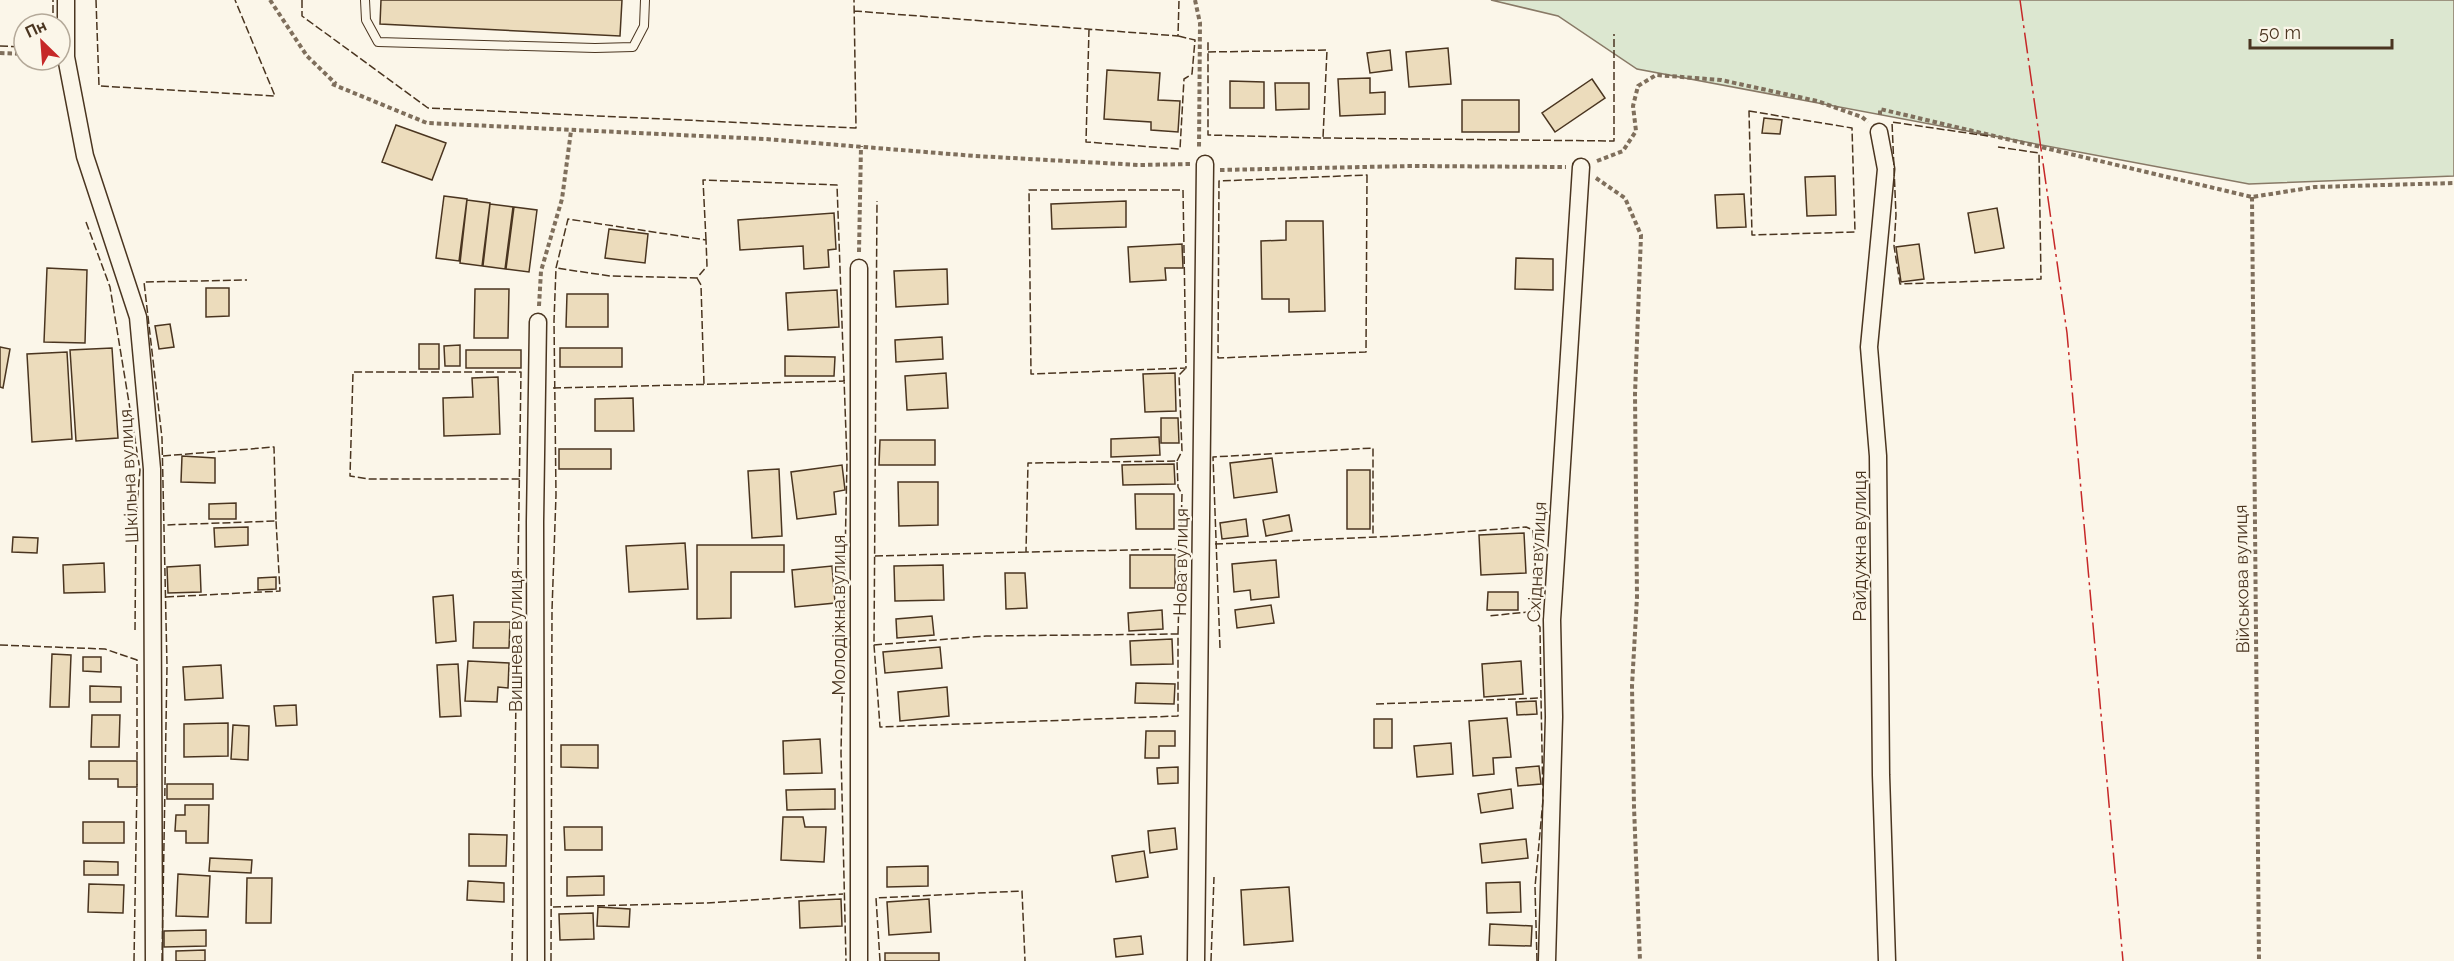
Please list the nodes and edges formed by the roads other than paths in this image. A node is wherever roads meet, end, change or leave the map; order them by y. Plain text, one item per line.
1 (66, 0) edge
2 (365, 0) edge
3 (645, 0) edge
4 (1879, 132) road end
5 (1205, 164) road end
6 (1581, 167) road end
7 (859, 268) road end
8 (538, 322) road end
9 (154, 961) edge
10 (536, 961) edge
11 (859, 961) edge
12 (1196, 961) edge
13 (1547, 961) edge
14 (1887, 961) edge

1 - 9 street, Шкільна вулиця
2 - 3 lane
4 - 14 street, Райдужна вулиця
5 - 12 street, Нова вулиця
6 - 13 street, Східна вулиця
7 - 11 street, Молодіжна вулиця
8 - 10 street, Вишнева вулиця

